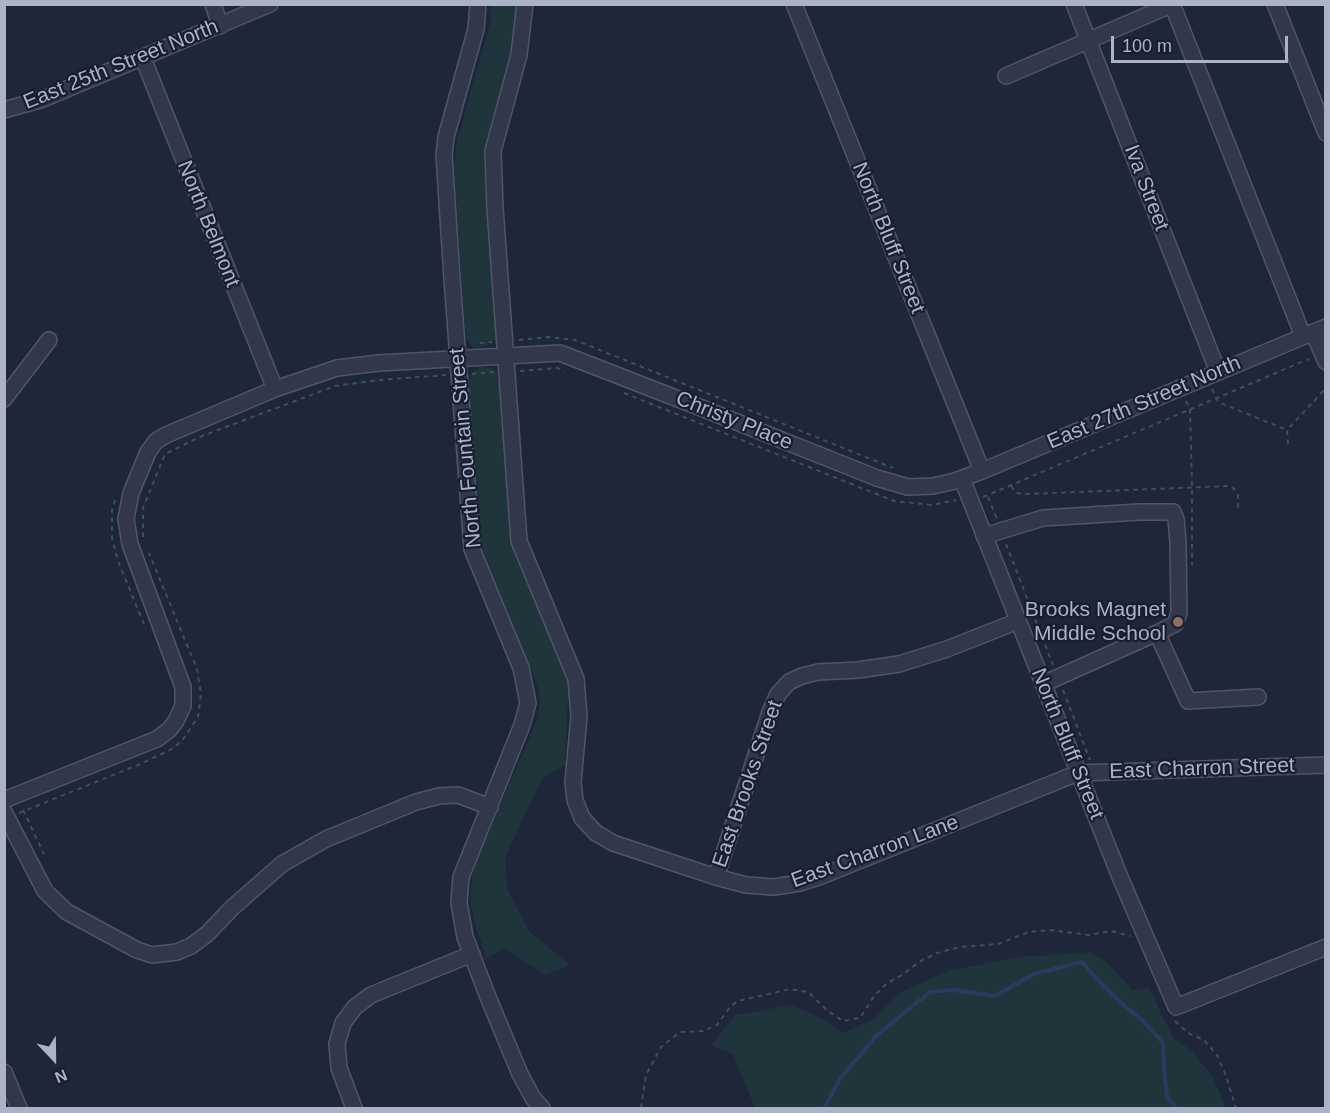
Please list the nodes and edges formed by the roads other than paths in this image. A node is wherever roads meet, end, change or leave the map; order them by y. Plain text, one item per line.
1 (213, 4) edge
2 (270, 4) edge
3 (478, 4) edge
4 (525, 4) edge
5 (794, 4) edge
6 (1074, 4) edge
7 (1275, 4) edge
8 (1172, 5) edge
9 (220, 26) junction
10 (1088, 42) junction
11 (142, 58) junction
12 (1006, 76) dead end
13 (4, 110) edge
14 (1326, 133) edge
15 (1314, 332) edge
16 (49, 340) dead end
17 (505, 356) junction
18 (1324, 358) edge
19 (458, 367) junction
20 (1218, 372) junction
21 (275, 389) junction
22 (4, 399) edge
23 (982, 471) junction
24 (962, 479) junction
25 (984, 536) junction
26 (1018, 621) junction
27 (1157, 633) junction
28 (1043, 684) junction
29 (1257, 697) dead end
30 (1326, 765) edge
31 (1078, 773) junction
32 (10, 798) edge
33 (490, 807) junction
34 (6, 814) edge
35 (716, 877) junction
36 (1326, 947) edge
37 (472, 954) junction
38 (4, 1072) edge
39 (19, 1108) edge
40 (354, 1108) edge
41 (542, 1108) edge

1 - 9 street
2 - 9 street, East 25th Street North
3 - 19 street, North Fountain Street
4 - 17 street
5 - 23 street, North Bluff Street
6 - 10 street, Iva Street
7 - 14 street
8 - 10 street
8 - 15 street
9 - 11 street, East 25th Street North
10 - 12 street
10 - 20 street, Iva Street
11 - 13 street, East 25th Street North
11 - 21 street, North Belmont
15 - 18 street
15 - 20 street, East 27th Street North
16 - 22 street
17 - 19 street, Christy Place
17 - 24 street, Christy Place
17 - 35 street, East Charron Lane
19 - 21 street, Christy Place
19 - 33 street, North Fountain Street
20 - 23 street, East 27th Street North
21 - 32 street, Christy Place
23 - 24 street, East 27th Street North
24 - 25 street, North Bluff Street
25 - 26 street, North Bluff Street
25 - 27 street
26 - 28 street, North Bluff Street
26 - 35 street, East Brooks Street
27 - 28 street
27 - 29 street
28 - 31 street, North Bluff Street
30 - 31 street, East Charron Street
31 - 35 street, East Charron Lane
31 - 36 street, North Bluff Street
33 - 34 street
33 - 37 street, North Fountain Street
37 - 40 street
37 - 41 street, North Fountain Street
38 - 39 street

